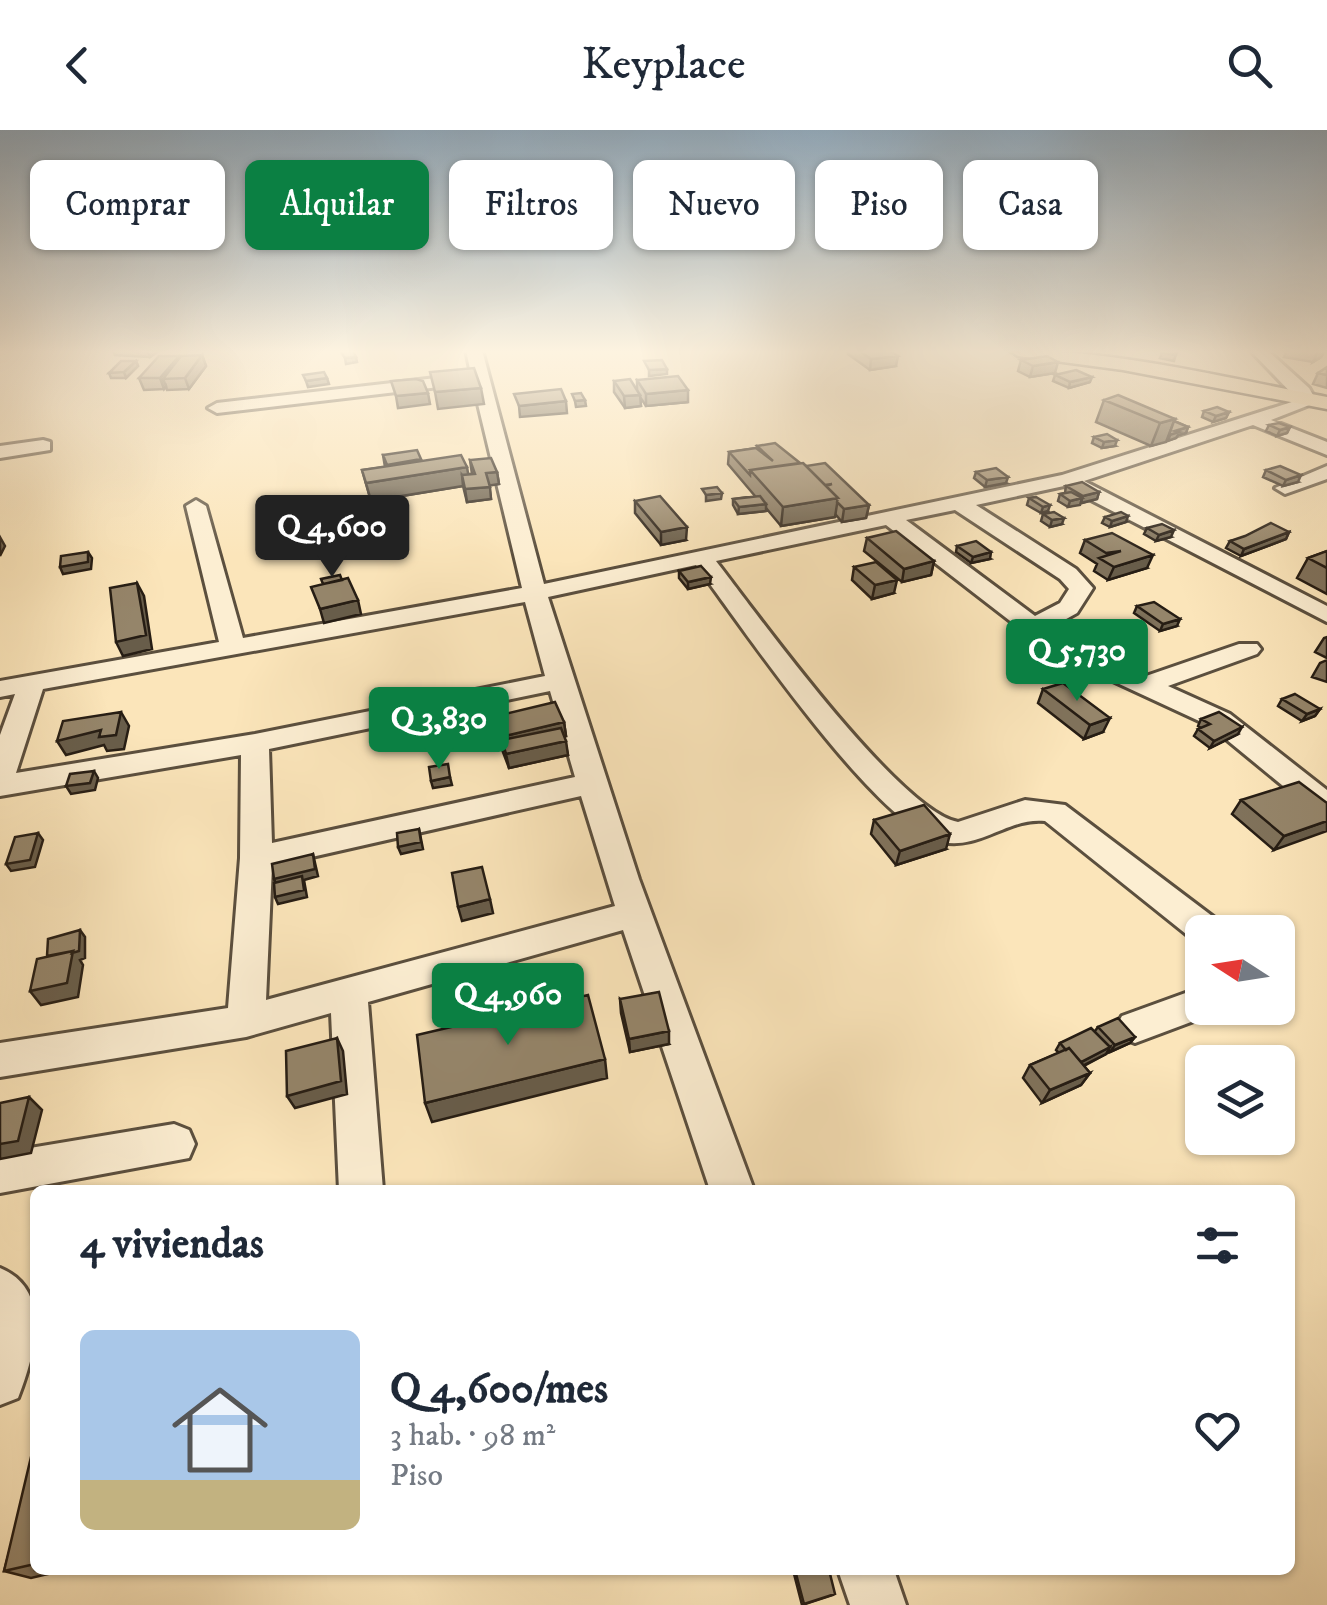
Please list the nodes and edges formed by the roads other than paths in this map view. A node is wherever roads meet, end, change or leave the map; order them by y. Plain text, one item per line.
1 (491, 419) edge
2 (1264, 419) edge
3 (1258, 421) junction
4 (43, 446) dead end
5 (1327, 449) edge
6 (0, 452) edge
7 (1327, 472) edge
8 (1067, 480) junction
9 (1284, 488) edge
10 (959, 503) junction
11 (196, 506) dead end
12 (890, 518) junction
13 (701, 557) junction
14 (534, 592) junction
15 (1327, 615) edge
16 (1033, 626) junction
17 (234, 646) junction
18 (1248, 649) dead end
19 (560, 682) junction
20 (32, 683) junction
21 (1144, 686) junction
22 (0, 688) edge
23 (255, 743) junction
24 (0, 776) edge
25 (590, 784) junction
26 (0, 786) edge
27 (1327, 806) edge
28 (256, 858) junction
29 (633, 914) junction
30 (1186, 915) edge
31 (348, 995) junction
32 (1185, 1008) edge
33 (246, 1022) junction
34 (1135, 1027) dead end
35 (0, 1060) edge
36 (174, 1144) dead end
37 (0, 1173) edge
38 (362, 1185) edge
39 (730, 1185) edge
40 (0, 1291) edge
41 (0, 1380) edge
42 (868, 1575) edge
43 (878, 1605) edge

1 - 14 street
2 - 3 street
3 - 5 street
3 - 8 street
4 - 6 street
7 - 9 street
8 - 10 street
8 - 15 street
10 - 12 street
10 - 16 street
11 - 17 street
12 - 13 street
12 - 16 street
13 - 14 street
13 - 30 street
14 - 17 street
14 - 19 street
16 - 21 street
17 - 20 street
18 - 21 street
19 - 23 street
19 - 25 street
20 - 22 street
20 - 24 street
21 - 27 street
23 - 26 street
23 - 28 street
25 - 28 street
25 - 29 street
28 - 33 street
29 - 31 street
29 - 39 street
31 - 33 street
31 - 38 street
32 - 34 street
33 - 35 street
36 - 37 street
40 - 41 street
42 - 43 street

